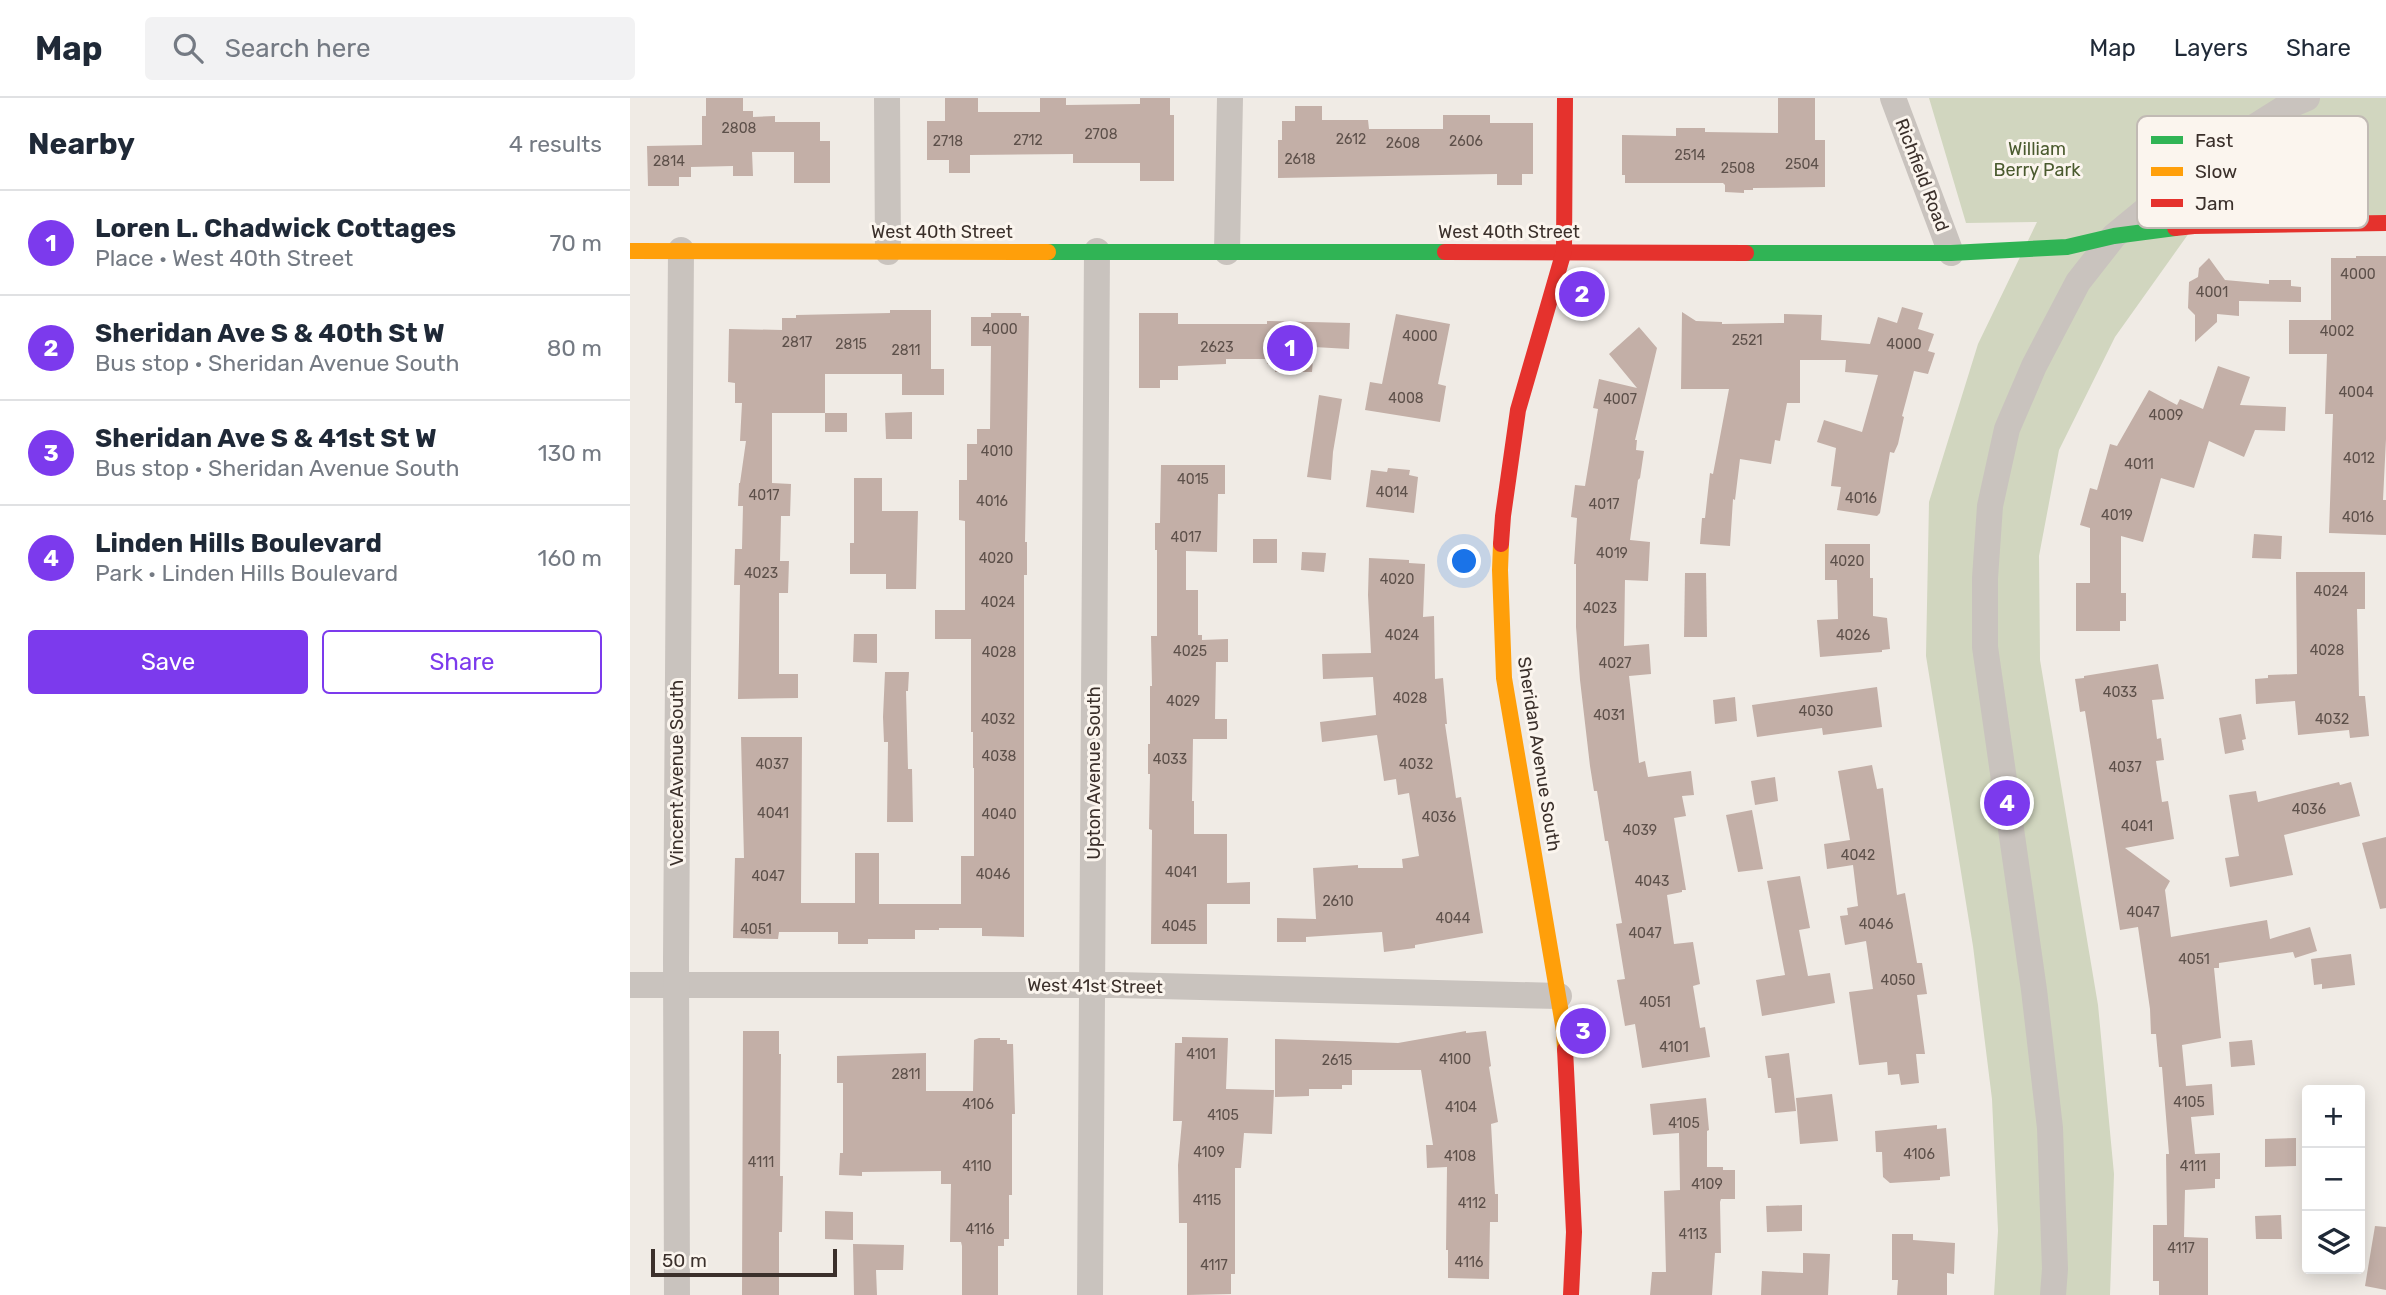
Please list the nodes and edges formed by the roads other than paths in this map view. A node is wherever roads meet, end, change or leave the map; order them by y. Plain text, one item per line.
1 (887, 98) edge
2 (1230, 98) edge
3 (1565, 98) edge
4 (1893, 98) edge
5 (2307, 98) edge
6 (2272, 116) edge
7 (2137, 217) edge
8 (2368, 223) edge
9 (2386, 223) edge
10 (2178, 228) edge
11 (2114, 236) junction
12 (681, 250) junction
13 (630, 251) edge
14 (1097, 251) junction
15 (1564, 251) junction
16 (888, 252) junction
17 (1227, 252) junction
18 (1951, 253) junction
19 (630, 985) edge
20 (677, 985) junction
21 (1093, 987) junction
22 (1559, 996) junction
23 (677, 1295) edge
24 (1090, 1295) edge
25 (1571, 1295) edge
26 (2053, 1295) edge

1 - 16 street
2 - 17 street
3 - 15 street, Sheridan Avenue South
4 - 18 street, Richfield Road
5 - 6 street
7 - 11 street
8 - 9 street, West 40th Street
10 - 11 street, West 40th Street
11 - 18 street, West 40th Street
11 - 26 street
12 - 13 street, West 40th Street
12 - 16 street, West 40th Street
12 - 20 street, Vincent Avenue South
14 - 16 street, West 40th Street
14 - 17 street, West 40th Street
14 - 21 street, Upton Avenue South
15 - 17 street, West 40th Street
15 - 18 street, West 40th Street
15 - 22 street, Sheridan Avenue South
19 - 20 street, West 41st Street
20 - 21 street, West 41st Street
20 - 23 street, Vincent Avenue South
21 - 22 street, West 41st Street
21 - 24 street, Upton Avenue South
22 - 25 street, Sheridan Avenue South

